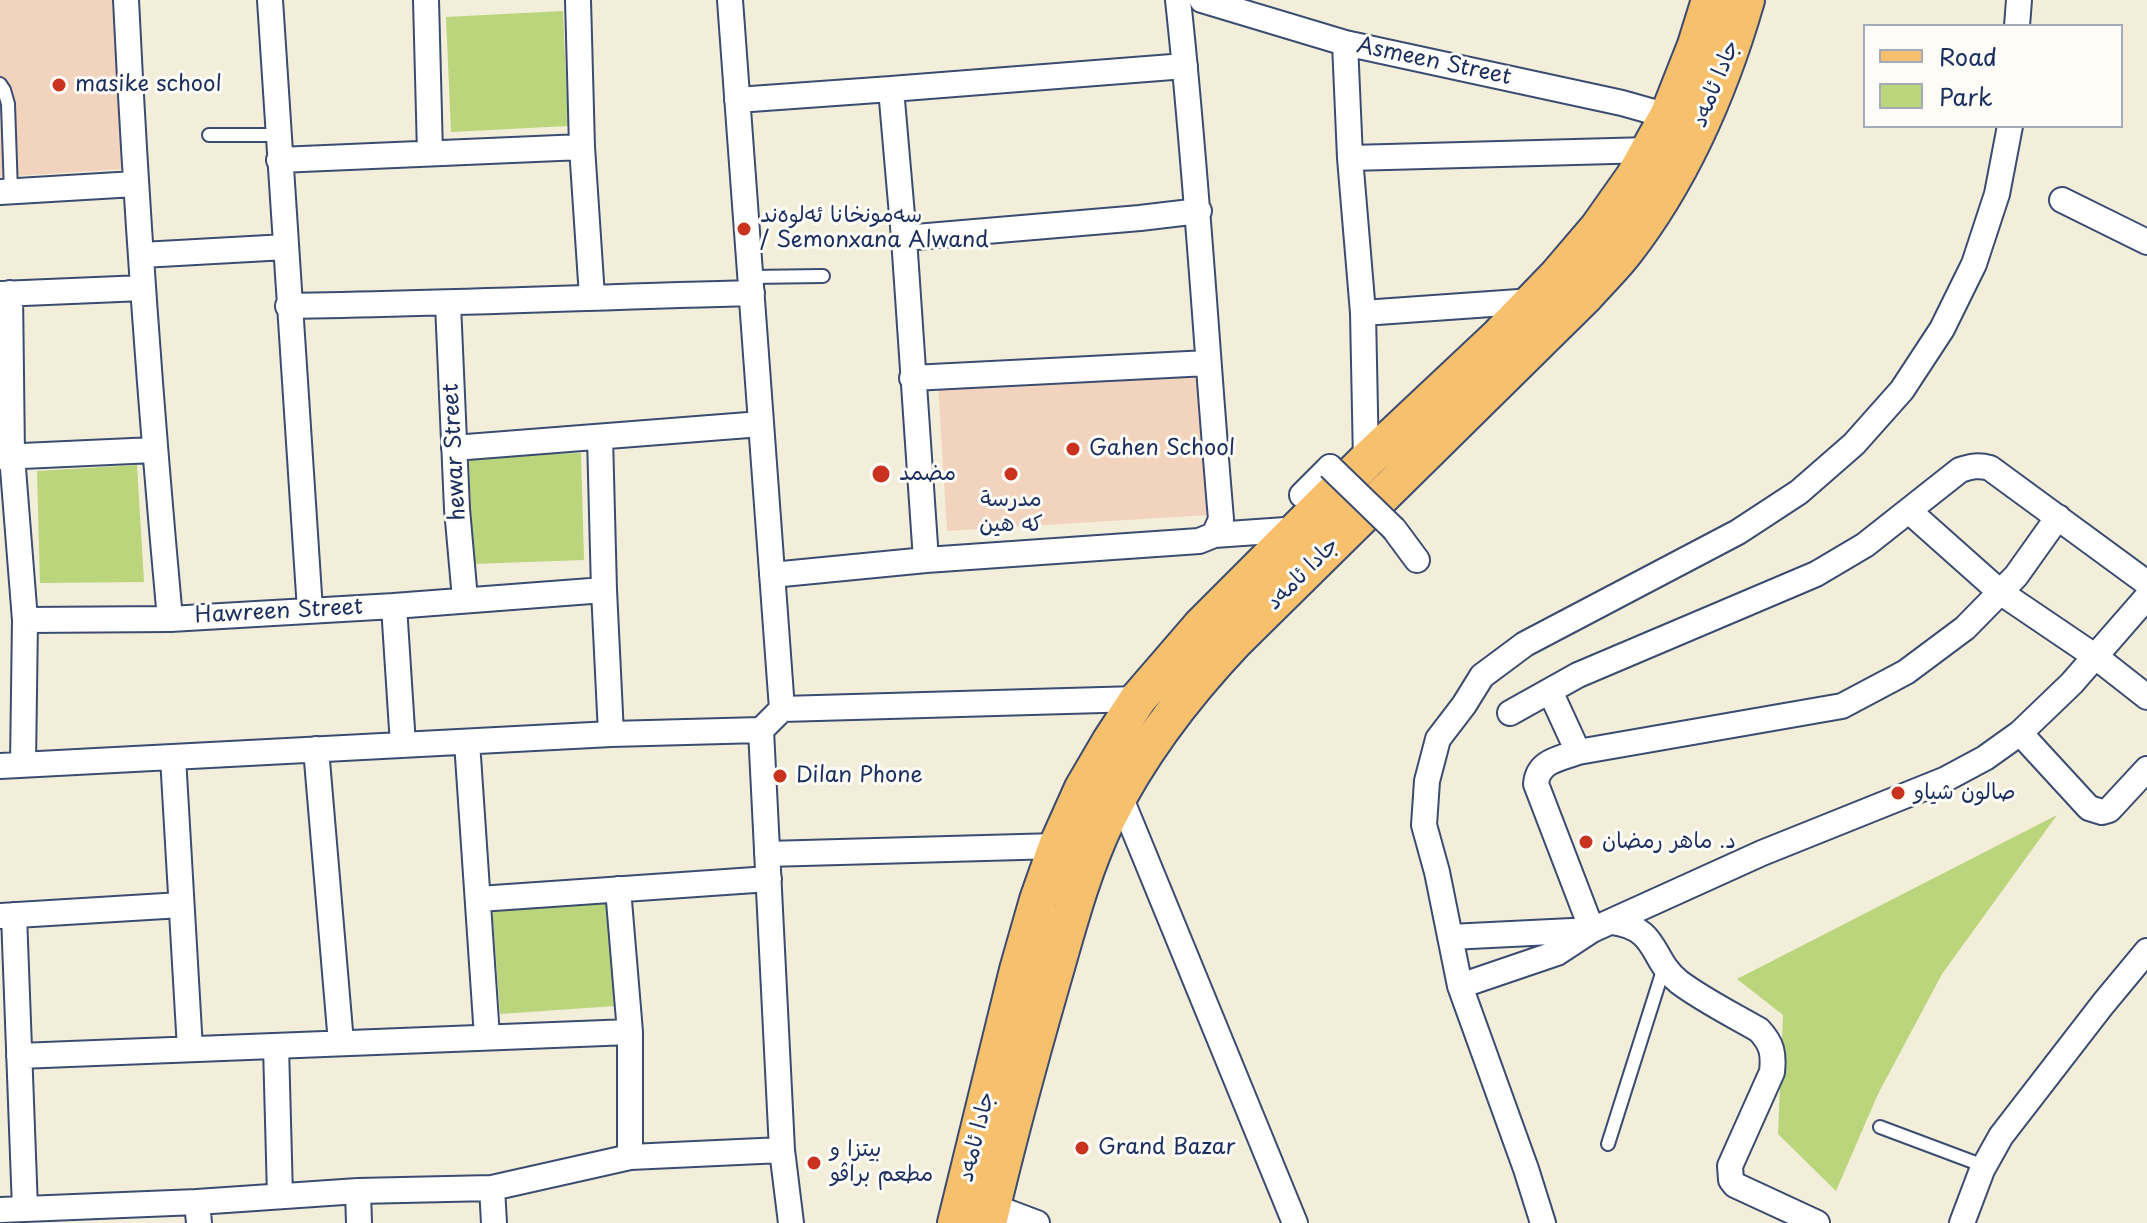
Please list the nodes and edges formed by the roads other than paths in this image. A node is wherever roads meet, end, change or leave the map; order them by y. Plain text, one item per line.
1 (126, 0) edge
2 (270, 0) edge
3 (426, 0) edge
4 (578, 0) edge
5 (730, 0) edge
6 (1178, 0) edge
7 (1202, 0) edge
8 (1710, 0) edge
9 (1746, 0) edge
10 (2019, 0) edge
11 (2017, 24) edge
12 (1345, 43) junction
13 (1712, 51) junction
14 (1185, 66) junction
15 (0, 84) edge
16 (891, 89) junction
17 (737, 100) junction
18 (1622, 103) junction
19 (1668, 116) junction
20 (2010, 128) edge
21 (209, 135) dead end
22 (278, 135) junction
23 (582, 147) junction
24 (1650, 150) junction
25 (1611, 152) junction
26 (430, 153) junction
27 (1350, 158) junction
28 (279, 160) junction
29 (135, 184) junction
30 (6, 192) edge
31 (2062, 200) dead end
32 (1199, 211) junction
33 (904, 238) junction
34 (2147, 242) edge
35 (286, 247) junction
36 (142, 255) junction
37 (823, 276) dead end
38 (751, 285) junction
39 (143, 288) junction
40 (5, 293) edge
41 (592, 297) junction
42 (1533, 301) junction
43 (448, 304) junction
44 (288, 306) junction
45 (1363, 313) junction
46 (1208, 363) junction
47 (912, 378) junction
48 (761, 424) junction
49 (600, 437) junction
50 (454, 448) junction
51 (154, 450) junction
52 (6, 456) edge
53 (1366, 461) junction
54 (1909, 511) junction
55 (1301, 512) junction
56 (2058, 517) junction
57 (1214, 535) junction
58 (926, 560) junction
59 (1417, 560) dead end
60 (772, 575) junction
61 (2147, 583) edge
62 (604, 590) junction
63 (2000, 592) junction
64 (2147, 597) edge
65 (465, 599) junction
66 (394, 606) junction
67 (310, 610) junction
68 (170, 619) junction
69 (25, 620) junction
70 (2096, 657) junction
71 (1550, 691) junction
72 (2147, 697) edge
73 (1138, 699) junction
74 (782, 709) junction
75 (1510, 713) dead end
76 (761, 730) junction
77 (2020, 733) junction
78 (611, 734) junction
79 (467, 742) junction
80 (403, 745) junction
81 (316, 749) junction
82 (1578, 752) junction
83 (173, 757) junction
84 (11, 765) edge
85 (2147, 769) edge
86 (1120, 796) junction
87 (1057, 846) junction
88 (767, 854) junction
89 (769, 879) junction
90 (618, 889) junction
91 (479, 899) junction
92 (181, 905) junction
93 (7, 915) edge
94 (1602, 926) junction
95 (1450, 937) junction
96 (2147, 951) edge
97 (1664, 967) junction
98 (1460, 986) junction
99 (630, 1032) junction
100 (487, 1037) junction
101 (341, 1043) junction
102 (276, 1046) junction
103 (190, 1049) junction
104 (19, 1056) junction
105 (1880, 1127) dead end
106 (1608, 1144) dead end
107 (782, 1150) junction
108 (630, 1157) junction
109 (1984, 1166) junction
110 (492, 1188) junction
111 (358, 1191) junction
112 (280, 1196) junction
113 (25, 1209) junction
114 (0, 1210) edge
115 (198, 1212) edge
116 (990, 1214) edge
117 (359, 1223) edge
118 (494, 1223) edge
119 (791, 1223) edge
120 (956, 1223) edge
121 (1037, 1223) edge
122 (1295, 1223) edge
123 (1543, 1223) edge
124 (1817, 1223) edge
125 (1962, 1223) edge

1 - 29 street
2 - 22 street
3 - 26 street
4 - 23 street
5 - 17 street
6 - 14 street
7 - 12 street, Asmeen Street
8 - 13 main road, جادا ئامەد
9 - 13 main road, جادا ئامەد
10 - 11 street
12 - 18 street, Asmeen Street
12 - 27 street
13 - 19 main road, جادا ئامەد
13 - 86 main road, جادا ئامەد
14 - 16 street
14 - 32 street
15 - 30 lane
16 - 17 street
16 - 33 street
17 - 38 street
18 - 19 street, Asmeen Street
18 - 25 street
19 - 24 main road, جادا ئامەد
20 - 95 street
21 - 22 lane
22 - 28 street
23 - 26 street
23 - 41 street
24 - 25 street
24 - 42 main road, جادا ئامەد
25 - 27 street
26 - 28 street
27 - 45 street
28 - 35 street
29 - 30 street
29 - 36 street
31 - 34 street
32 - 33 street
32 - 46 street
33 - 47 street
35 - 36 street
35 - 44 street
36 - 39 street
37 - 38 lane
38 - 41 street
38 - 48 street
39 - 40 street
39 - 51 street
40 - 52 street
41 - 43 street
42 - 45 street
42 - 53 main road, جادا ئامەد
43 - 44 street
43 - 50 street, hewar Street
44 - 67 street
45 - 53 street
46 - 47 street
46 - 57 street
47 - 58 street
48 - 49 street
48 - 60 street
49 - 50 street
49 - 62 street
50 - 65 street, hewar Street
51 - 52 street
51 - 68 street
52 - 69 street
53 - 55 main road, جادا ئامەد
54 - 56 street
54 - 63 street
54 - 71 street
55 - 57 street
55 - 59 street, bridge
55 - 73 main road, جادا ئامەد
56 - 61 street
56 - 63 street
57 - 58 street
58 - 60 street
60 - 74 street
62 - 65 street
62 - 78 street
63 - 70 street
63 - 82 street
64 - 70 street
65 - 66 street
66 - 67 street, Hawreen Street
66 - 80 street, Hawreen Street
67 - 68 street, Hawreen Street
68 - 69 street, Hawreen Street
69 - 84 street
70 - 72 street
70 - 77 street
71 - 75 street
71 - 82 street
73 - 74 street
73 - 87 main road, جادا ئامەد
74 - 76 street
76 - 78 street
76 - 88 street
77 - 85 street
77 - 94 street
78 - 79 street
79 - 80 street
79 - 91 street
80 - 81 street
81 - 83 street
81 - 101 street
82 - 94 street
83 - 84 street
83 - 92 street
86 - 116 main road, جادا ئامەد
86 - 122 street
87 - 88 street
87 - 120 main road, جادا ئامەد
88 - 89 street
89 - 90 street
89 - 107 street
90 - 91 street
90 - 99 street
91 - 100 street
92 - 93 street
92 - 103 street
93 - 104 street
94 - 95 street
94 - 97 street
94 - 98 street
95 - 98 street
96 - 109 street
97 - 106 lane
97 - 124 street
98 - 123 street
99 - 100 street
99 - 108 street
100 - 101 street
101 - 102 street
102 - 103 street
102 - 112 street
103 - 104 street
104 - 113 street
105 - 109 lane
107 - 108 street
107 - 119 street
108 - 110 street
109 - 125 street
110 - 111 street
110 - 118 street
111 - 112 street
111 - 117 street
112 - 115 street
113 - 114 street
113 - 115 street
116 - 121 street

